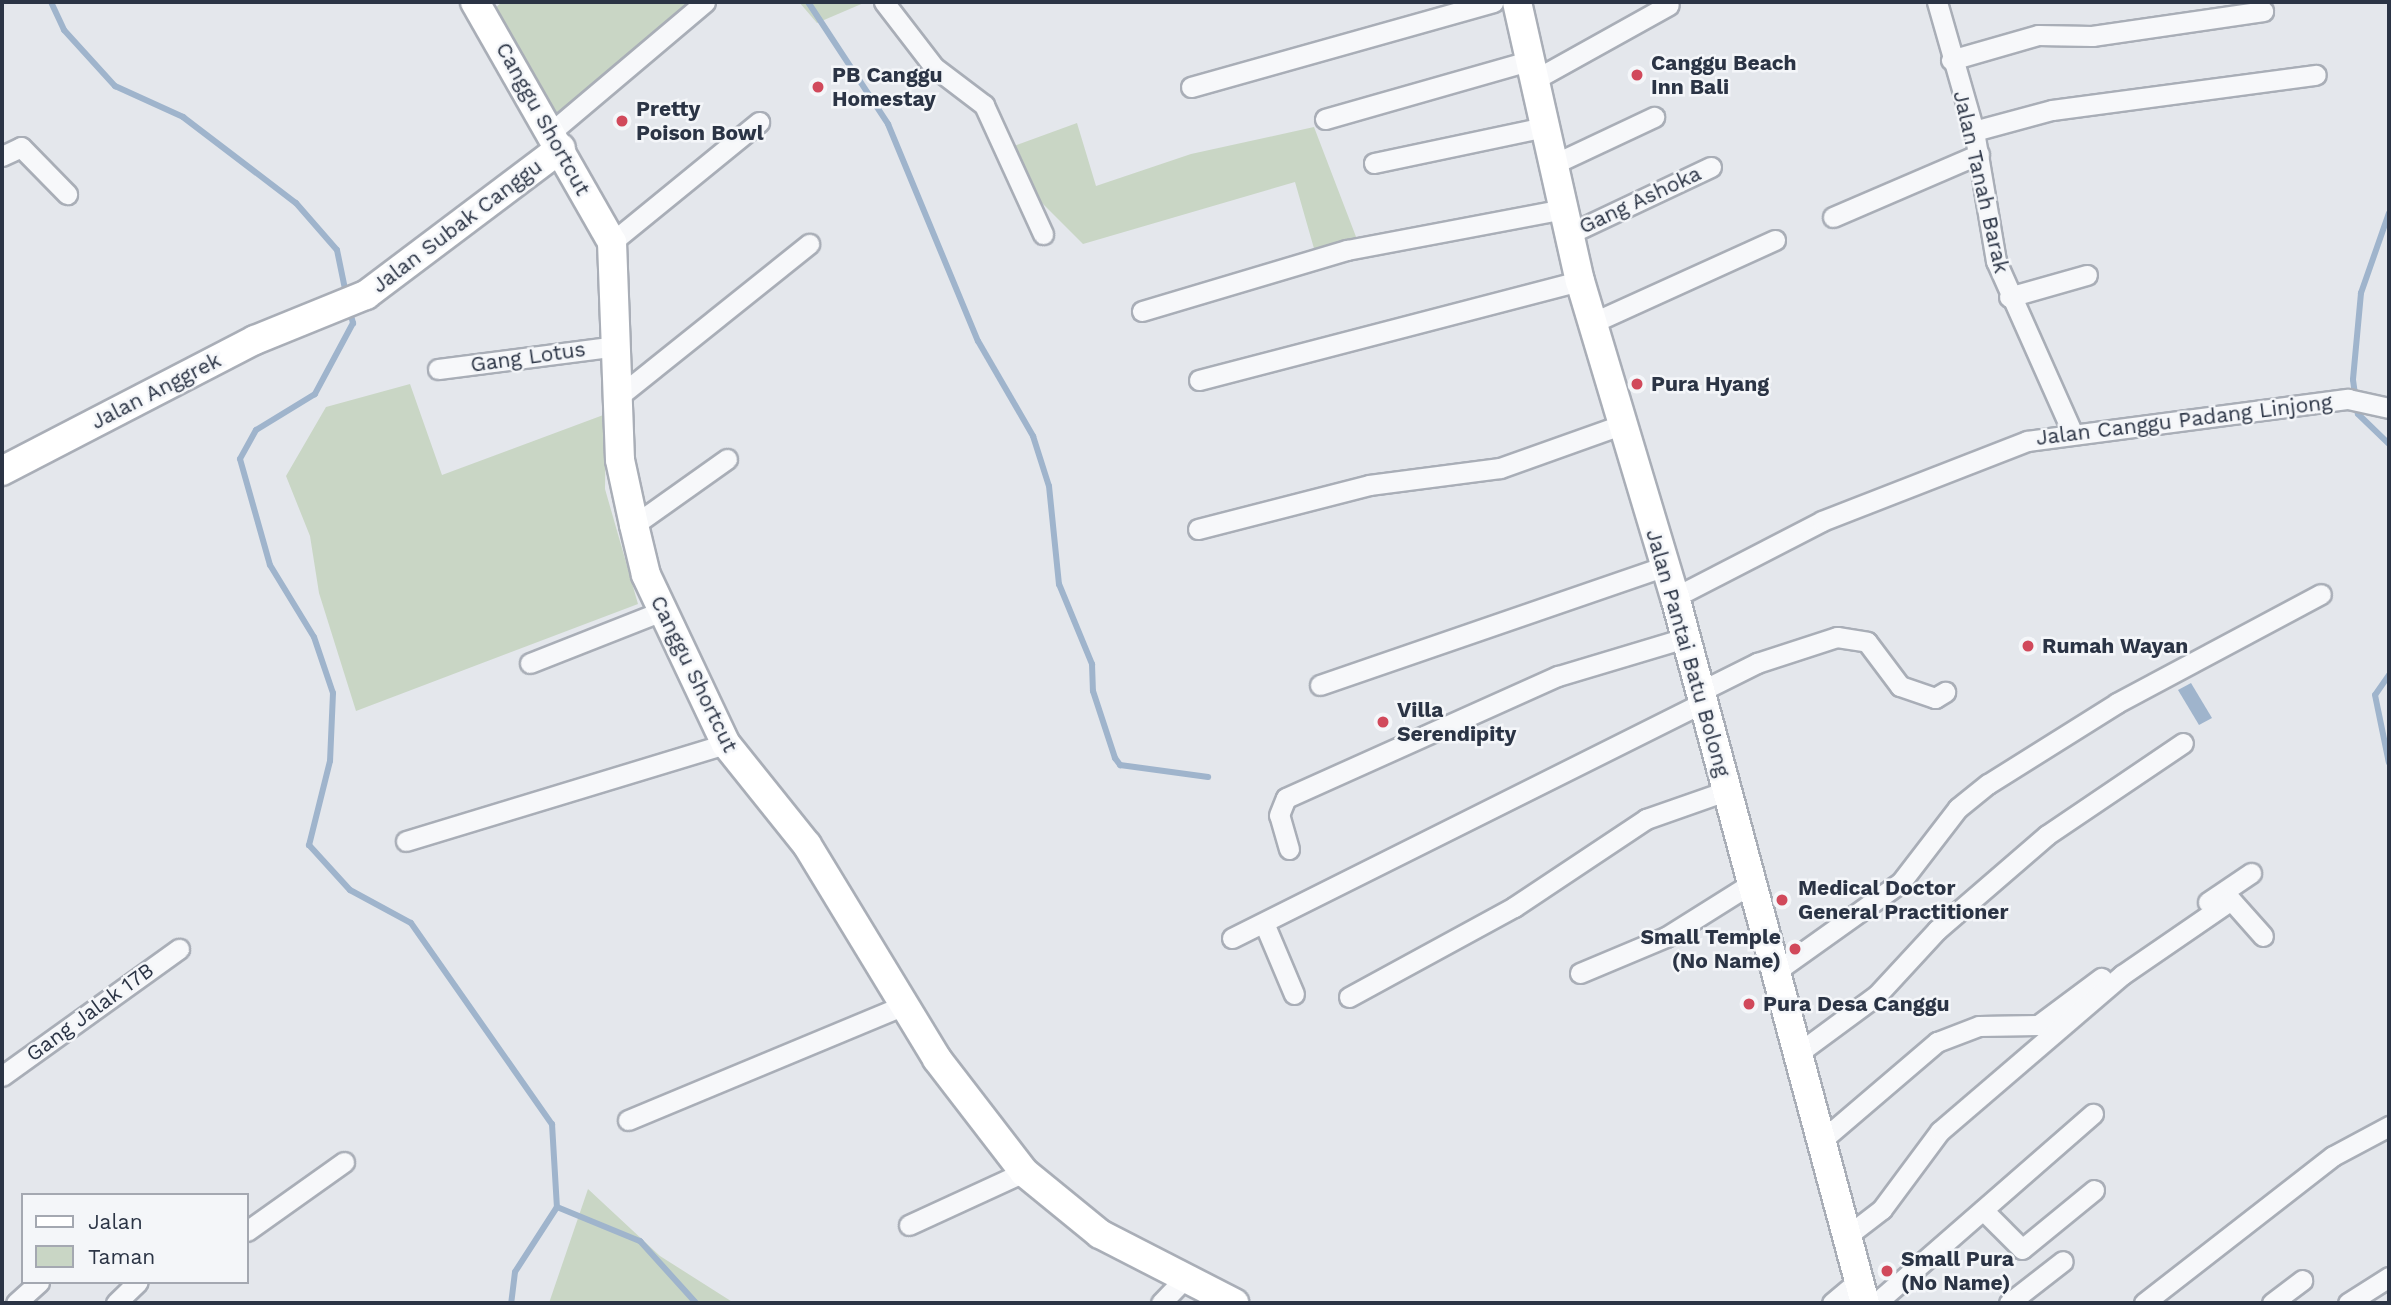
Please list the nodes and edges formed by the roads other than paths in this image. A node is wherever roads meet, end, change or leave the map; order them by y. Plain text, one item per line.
1 (475, 2) edge
2 (705, 2) edge
3 (884, 2) edge
4 (1493, 2) edge
5 (1517, 2) edge
6 (1937, 2) edge
7 (1669, 5) dead end
8 (2263, 11) dead end
9 (1951, 60) junction
10 (1532, 71) junction
11 (2316, 75) dead end
12 (1191, 87) dead end
13 (1654, 117) dead end
14 (1325, 119) dead end
15 (759, 122) dead end
16 (1545, 127) junction
17 (1973, 131) junction
18 (556, 141) junction
19 (1979, 154) junction
20 (2, 156) edge
21 (1374, 163) dead end
22 (1552, 165) junction
23 (1711, 167) dead end
24 (67, 194) dead end
25 (1833, 217) dead end
26 (1566, 221) junction
27 (1043, 234) dead end
28 (1775, 240) dead end
29 (612, 242) junction
30 (809, 244) dead end
31 (2087, 275) dead end
32 (1580, 281) junction
33 (2009, 298) junction
34 (1142, 311) dead end
35 (312, 316) joint
36 (1592, 323) junction
37 (618, 345) junction
38 (438, 369) dead end
39 (1199, 380) dead end
40 (618, 397) junction
41 (2389, 408) edge
42 (1621, 425) junction
43 (2073, 434) junction
44 (727, 460) dead end
45 (2, 471) edge
46 (634, 525) junction
47 (1198, 529) dead end
48 (1665, 566) junction
49 (2321, 594) dead end
50 (1675, 597) junction
51 (662, 611) junction
52 (1685, 638) junction
53 (530, 663) dead end
54 (1320, 685) dead end
55 (1945, 692) dead end
56 (1701, 698) junction
57 (2183, 743) dead end
58 (726, 744) junction
59 (1726, 791) junction
60 (406, 841) dead end
61 (1289, 849) dead end
62 (2251, 873) dead end
63 (1752, 883) junction
64 (1264, 923) junction
65 (2263, 936) dead end
66 (1232, 938) dead end
67 (179, 949) dead end
68 (1775, 972) junction
69 (1580, 973) dead end
70 (1294, 994) dead end
71 (1349, 997) dead end
72 (904, 1005) junction
73 (1797, 1054) junction
74 (2, 1076) edge
75 (2093, 1114) dead end
76 (628, 1120) dead end
77 (2389, 1126) edge
78 (1821, 1142) junction
79 (344, 1162) dead end
80 (1024, 1172) junction
81 (2094, 1190) dead end
82 (1983, 1210) junction
83 (909, 1224) dead end
84 (248, 1230) edge
85 (1847, 1236) junction
86 (2063, 1261) dead end
87 (2389, 1277) edge
88 (1184, 1279) junction
89 (2302, 1280) dead end
90 (36, 1284) edge
91 (136, 1284) edge
92 (1862, 1292) edge
93 (16, 1303) edge
94 (116, 1303) edge
95 (1161, 1303) edge
96 (1234, 1303) edge
97 (1832, 1303) edge
98 (1876, 1303) edge
99 (2009, 1303) edge
100 (2144, 1303) edge
101 (2272, 1303) edge
102 (2348, 1303) edge

1 - 18 street, Canggu Shortcut
2 - 18 street
3 - 27 street
4 - 12 street
5 - 10 street, Jalan Pantai Batu Bolong
6 - 9 street, Jalan Tanah Barak
7 - 10 street
8 - 9 street
9 - 17 street, Jalan Tanah Barak
10 - 14 street
10 - 16 street, Jalan Pantai Batu Bolong
11 - 17 street
13 - 22 street
15 - 29 street
16 - 21 street
16 - 22 street, Jalan Pantai Batu Bolong
17 - 19 street, Jalan Tanah Barak
18 - 29 street, Canggu Shortcut
18 - 35 street, Jalan Subak Canggu
19 - 25 street
19 - 33 street, Jalan Tanah Barak
20 - 24 street
22 - 26 street, Jalan Pantai Batu Bolong
23 - 26 street, Gang Ashoka
26 - 32 street, Jalan Pantai Batu Bolong
26 - 34 street, Gang Ashoka
28 - 36 street
29 - 37 street, Canggu Shortcut
30 - 40 street
31 - 33 street
32 - 36 street, Jalan Pantai Batu Bolong
32 - 39 street
33 - 43 street, Jalan Tanah Barak
35 - 45 street, Jalan Anggrek
36 - 42 street, Jalan Pantai Batu Bolong
37 - 38 street, Gang Lotus
37 - 40 street, Canggu Shortcut
40 - 46 street, Canggu Shortcut
41 - 43 street, Jalan Canggu Padang Linjong
42 - 47 street
42 - 48 street, Jalan Pantai Batu Bolong
43 - 50 street, Jalan Canggu Padang Linjong
44 - 46 street
46 - 51 street, Canggu Shortcut
48 - 50 street, Jalan Pantai Batu Bolong
48 - 54 street
49 - 68 street
50 - 52 street, Jalan Pantai Batu Bolong
51 - 53 street
51 - 58 street, Canggu Shortcut
52 - 56 street, Jalan Pantai Batu Bolong
52 - 61 street
55 - 56 street
56 - 59 street, Jalan Pantai Batu Bolong
56 - 64 street
57 - 73 street
58 - 60 street
58 - 72 street, Canggu Shortcut
59 - 63 street, Jalan Pantai Batu Bolong
59 - 71 street
62 - 78 street
63 - 68 street, Jalan Pantai Batu Bolong
63 - 69 street
64 - 66 street
64 - 70 street
65 - 85 street
67 - 74 street, Gang Jalak 17B
68 - 73 street, Jalan Pantai Batu Bolong
72 - 76 street
72 - 80 street, Canggu Shortcut
73 - 78 street, Jalan Pantai Batu Bolong
75 - 82 street
77 - 100 street
78 - 85 street, Jalan Pantai Batu Bolong
79 - 84 street
80 - 83 street
80 - 88 street, Canggu Shortcut
81 - 82 street
82 - 98 street
85 - 92 street, Jalan Pantai Batu Bolong
86 - 99 street
87 - 102 street
88 - 95 street
88 - 96 street, Canggu Shortcut
89 - 101 street
90 - 93 street
91 - 94 street
92 - 97 street

